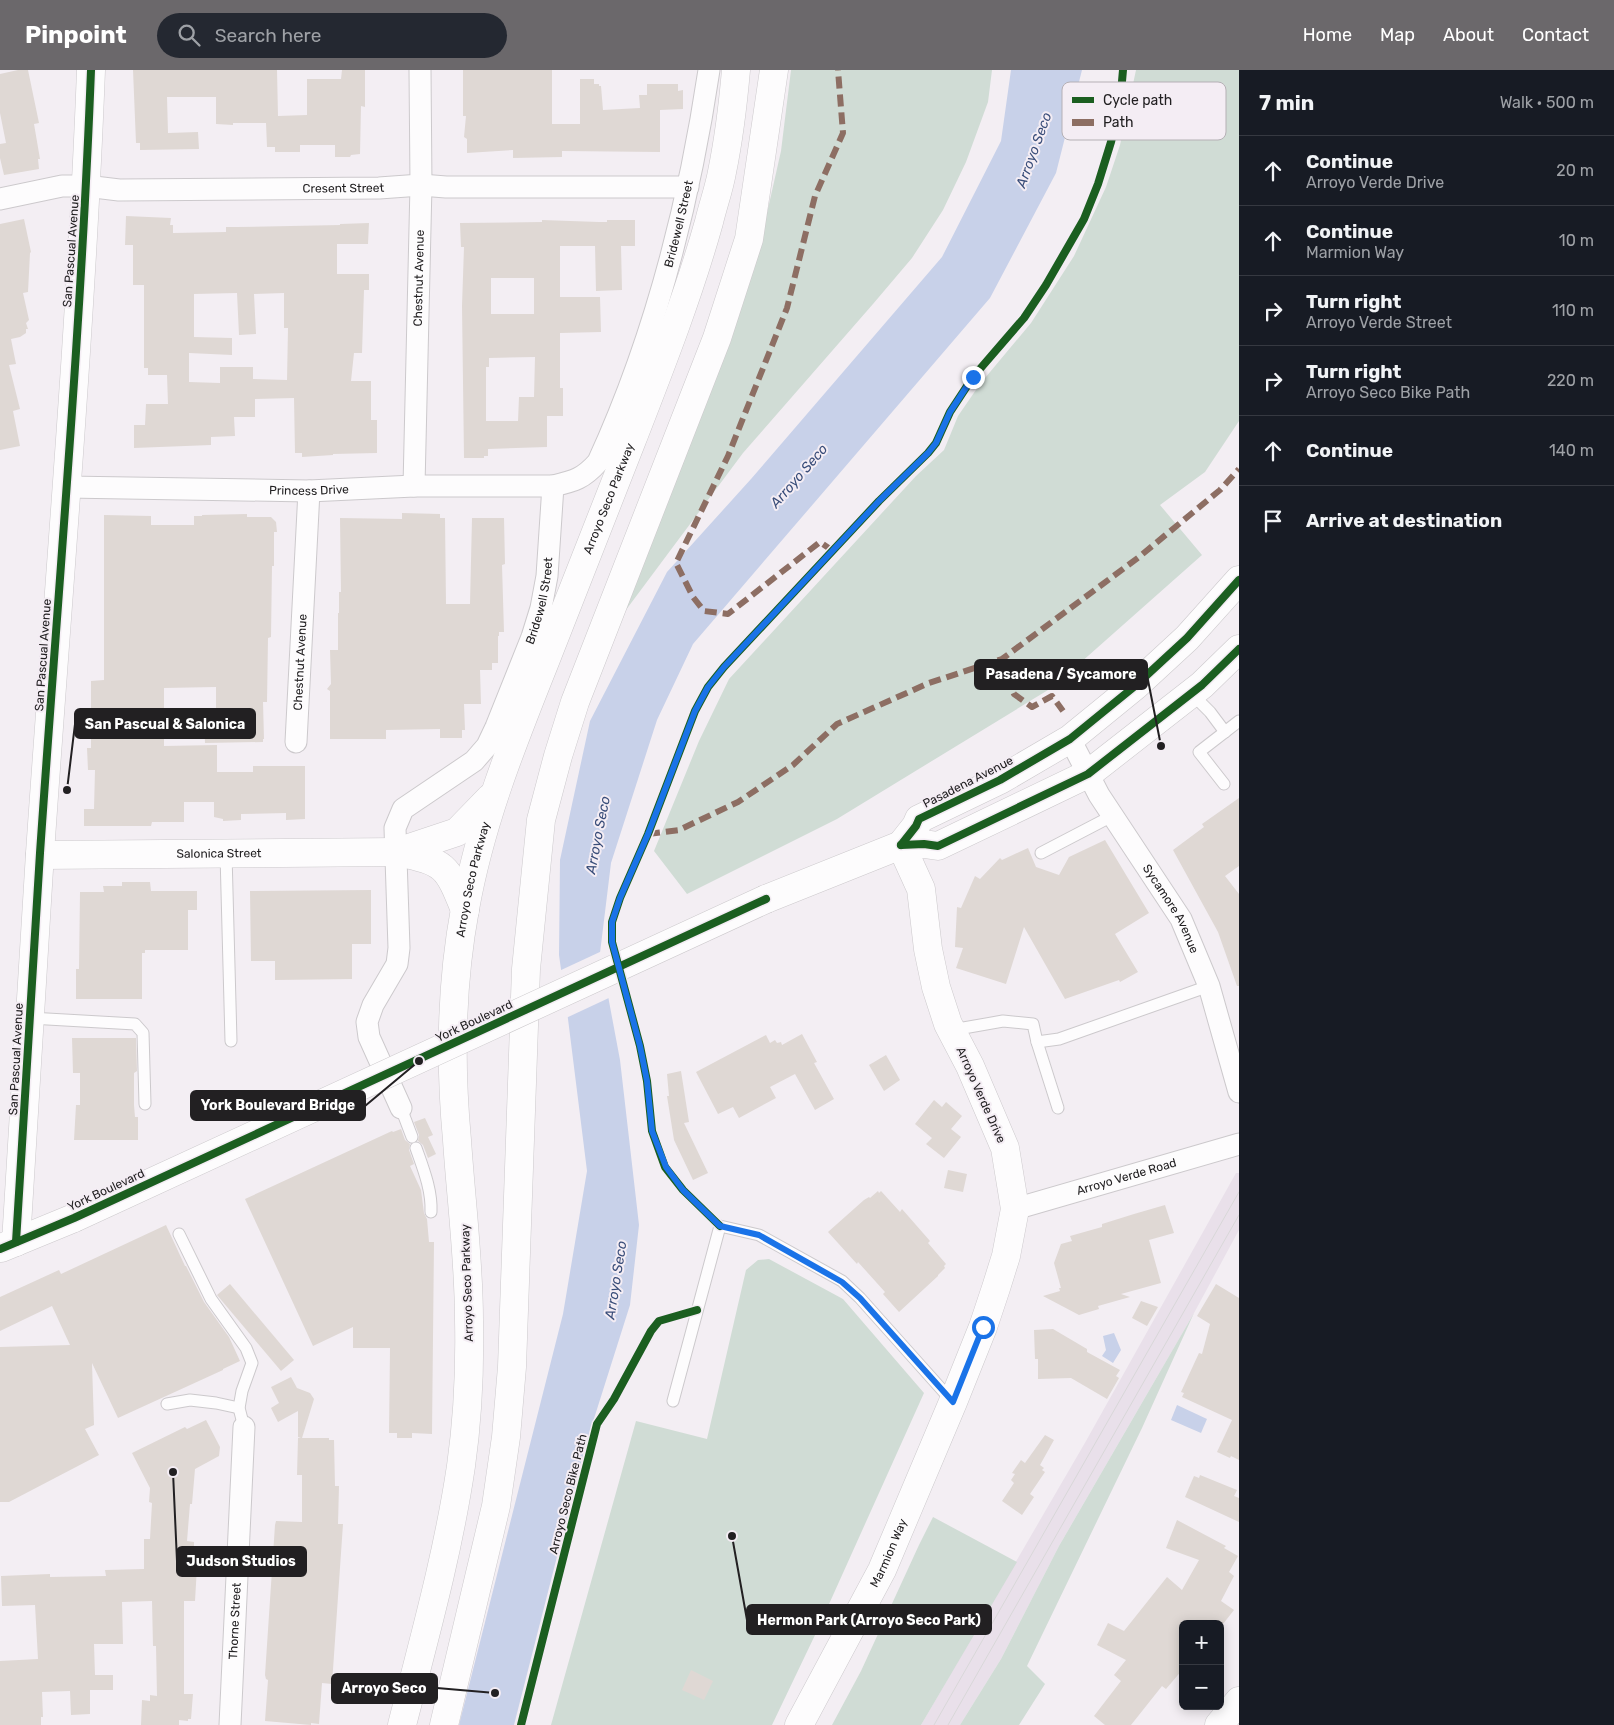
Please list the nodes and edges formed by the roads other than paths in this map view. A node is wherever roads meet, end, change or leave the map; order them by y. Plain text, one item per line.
1 (92, 70) edge
2 (420, 70) edge
3 (709, 70) edge
4 (736, 70) edge
5 (774, 70) edge
6 (421, 185) junction
7 (86, 186) junction
8 (688, 187) junction
9 (0, 199) edge
10 (414, 486) junction
11 (552, 486) junction
12 (67, 487) junction
13 (309, 491) junction
14 (1239, 580) edge
15 (1239, 649) edge
16 (1192, 694) junction
17 (1239, 720) edge
18 (1225, 732) junction
19 (1070, 738) junction
20 (296, 742) dead end
21 (1088, 774) junction
22 (1224, 784) dead end
23 (496, 791) junction
24 (1112, 816) junction
25 (901, 845) junction
26 (397, 852) junction
27 (1041, 853) dead end
28 (226, 854) junction
29 (40, 855) junction
30 (465, 910) junction
31 (1209, 986) junction
32 (30, 1018) junction
33 (952, 1030) junction
34 (231, 1040) dead end
35 (1037, 1042) junction
36 (1239, 1092) edge
37 (144, 1104) dead end
38 (401, 1108) joint
39 (1058, 1108) dead end
40 (1239, 1144) edge
41 (1015, 1209) junction
42 (431, 1212) dead end
43 (179, 1234) dead end
44 (8, 1245) edge
45 (964, 1376) joint
46 (673, 1401) dead end
47 (953, 1402) junction
48 (167, 1404) dead end
49 (241, 1418) junction
50 (1239, 1701) edge
51 (230, 1725) edge
52 (402, 1725) edge
53 (444, 1725) edge
54 (799, 1725) edge
55 (1219, 1725) edge

1 - 7 main road, San Pascual Avenue
2 - 6 street, Chestnut Avenue
3 - 8 street, Bridewell Street
4 - 23 main road, Arroyo Seco Parkway
5 - 53 main road
6 - 7 street, Cresent Street
6 - 8 street, Cresent Street
6 - 10 street, Chestnut Avenue
7 - 9 street, Cresent Street
7 - 12 main road, San Pascual Avenue
8 - 11 street, Bridewell Street
10 - 11 street, Princess Drive
10 - 13 street, Princess Drive
11 - 26 street, Bridewell Street
12 - 13 street, Princess Drive
12 - 29 main road, San Pascual Avenue
13 - 20 street, Chestnut Avenue
14 - 19 main road, Pasadena Avenue
15 - 16 main road
16 - 18 lane
16 - 21 main road
17 - 18 lane
18 - 22 lane
19 - 21 street, Sycamore Avenue
19 - 25 main road, Pasadena Avenue
21 - 24 street, Sycamore Avenue
21 - 25 main road
23 - 26 main road
23 - 30 main road, Arroyo Seco Parkway
24 - 27 lane
24 - 31 street, Sycamore Avenue
25 - 33 main road, Arroyo Verde Drive
25 - 44 main road, York Boulevard, bridge
26 - 28 main road, Salonica Street
26 - 30 main road
26 - 38 street, Bridewell Street
28 - 29 main road, Salonica Street
28 - 34 lane
29 - 32 main road, San Pascual Avenue
30 - 52 main road, Arroyo Seco Parkway
31 - 35 lane
31 - 36 street, Sycamore Avenue
32 - 37 lane
32 - 44 main road, San Pascual Avenue
33 - 35 lane
33 - 41 main road, Arroyo Verde Drive
35 - 39 lane
38 - 42 lane
40 - 41 street, Arroyo Verde Road
41 - 45 main road, Arroyo Verde Drive
43 - 49 lane
45 - 47 main road, Marmion Way
46 - 47 lane
47 - 54 main road, Marmion Way
48 - 49 lane
49 - 51 street, Thorne Street
50 - 55 main road

